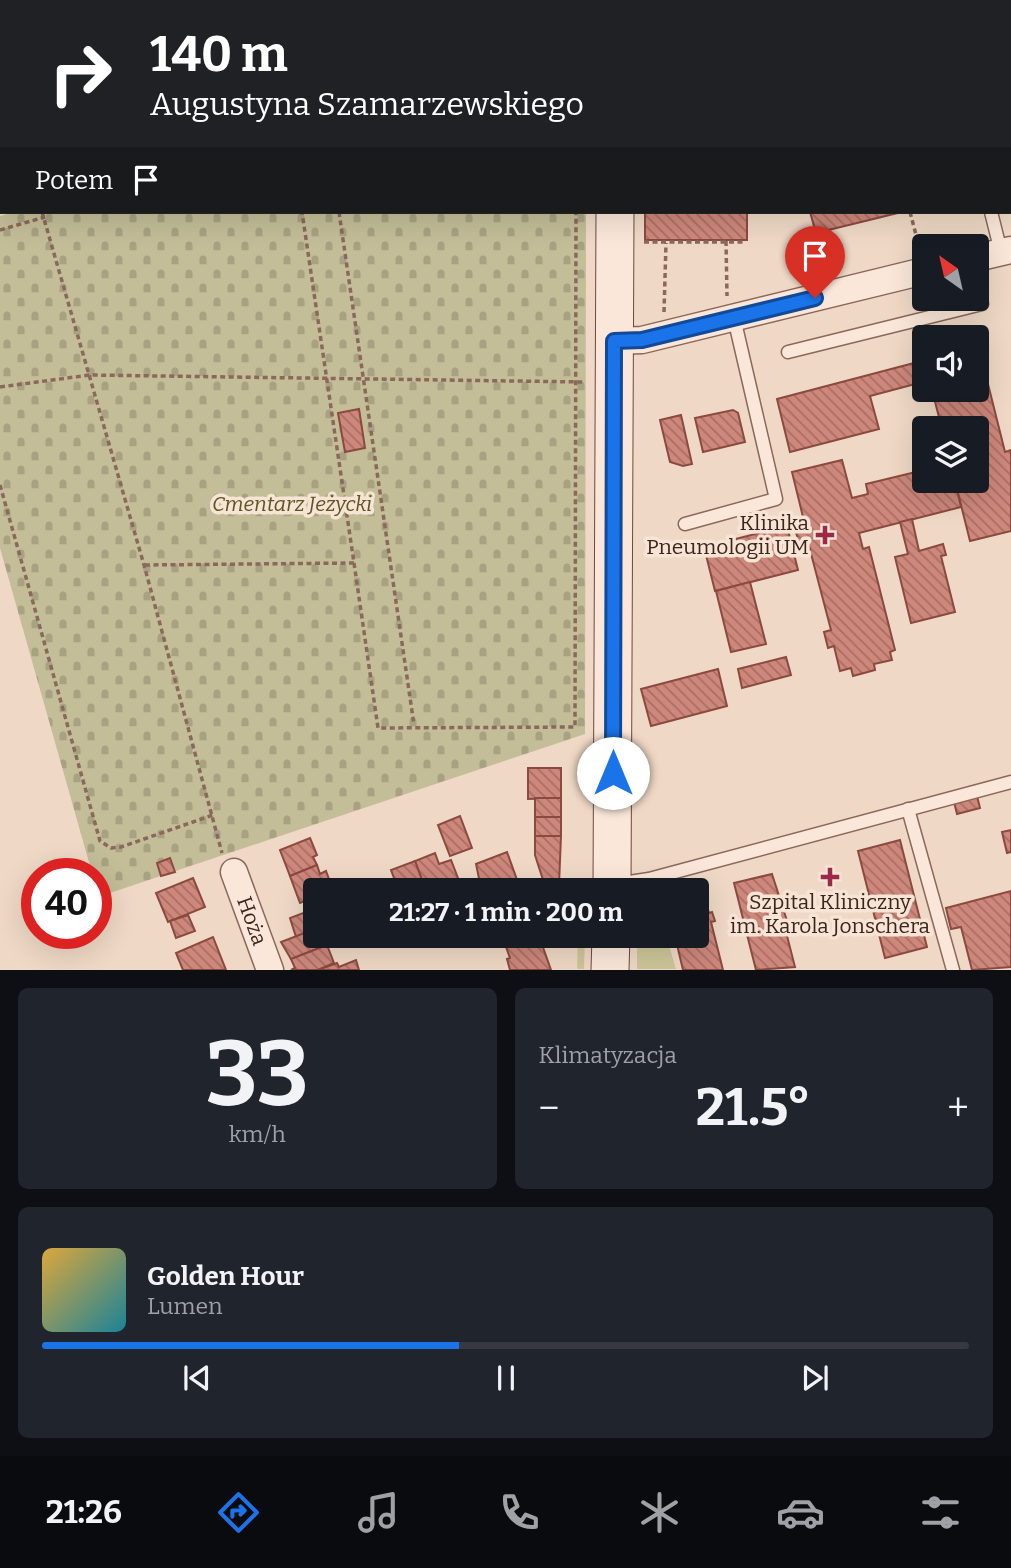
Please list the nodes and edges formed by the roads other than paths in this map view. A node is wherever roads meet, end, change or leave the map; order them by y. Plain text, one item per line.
1 (615, 214) edge
2 (991, 214) edge
3 (996, 254) edge
4 (912, 263) edge
5 (730, 308) junction
6 (950, 312) edge
7 (614, 341) junction
8 (788, 352) dead end
9 (685, 524) dead end
10 (1011, 782) edge
11 (908, 809) junction
12 (234, 872) road end
13 (612, 878) edge
14 (650, 878) edge
15 (611, 948) edge
16 (950, 969) edge
17 (270, 970) edge
18 (610, 970) edge

1 - 7 street
2 - 3 lane
4 - 5 street
5 - 7 street
5 - 9 lane
6 - 8 lane
7 - 13 street
10 - 11 lane
11 - 14 lane
11 - 16 lane
12 - 17 street, Hoża
15 - 18 street

